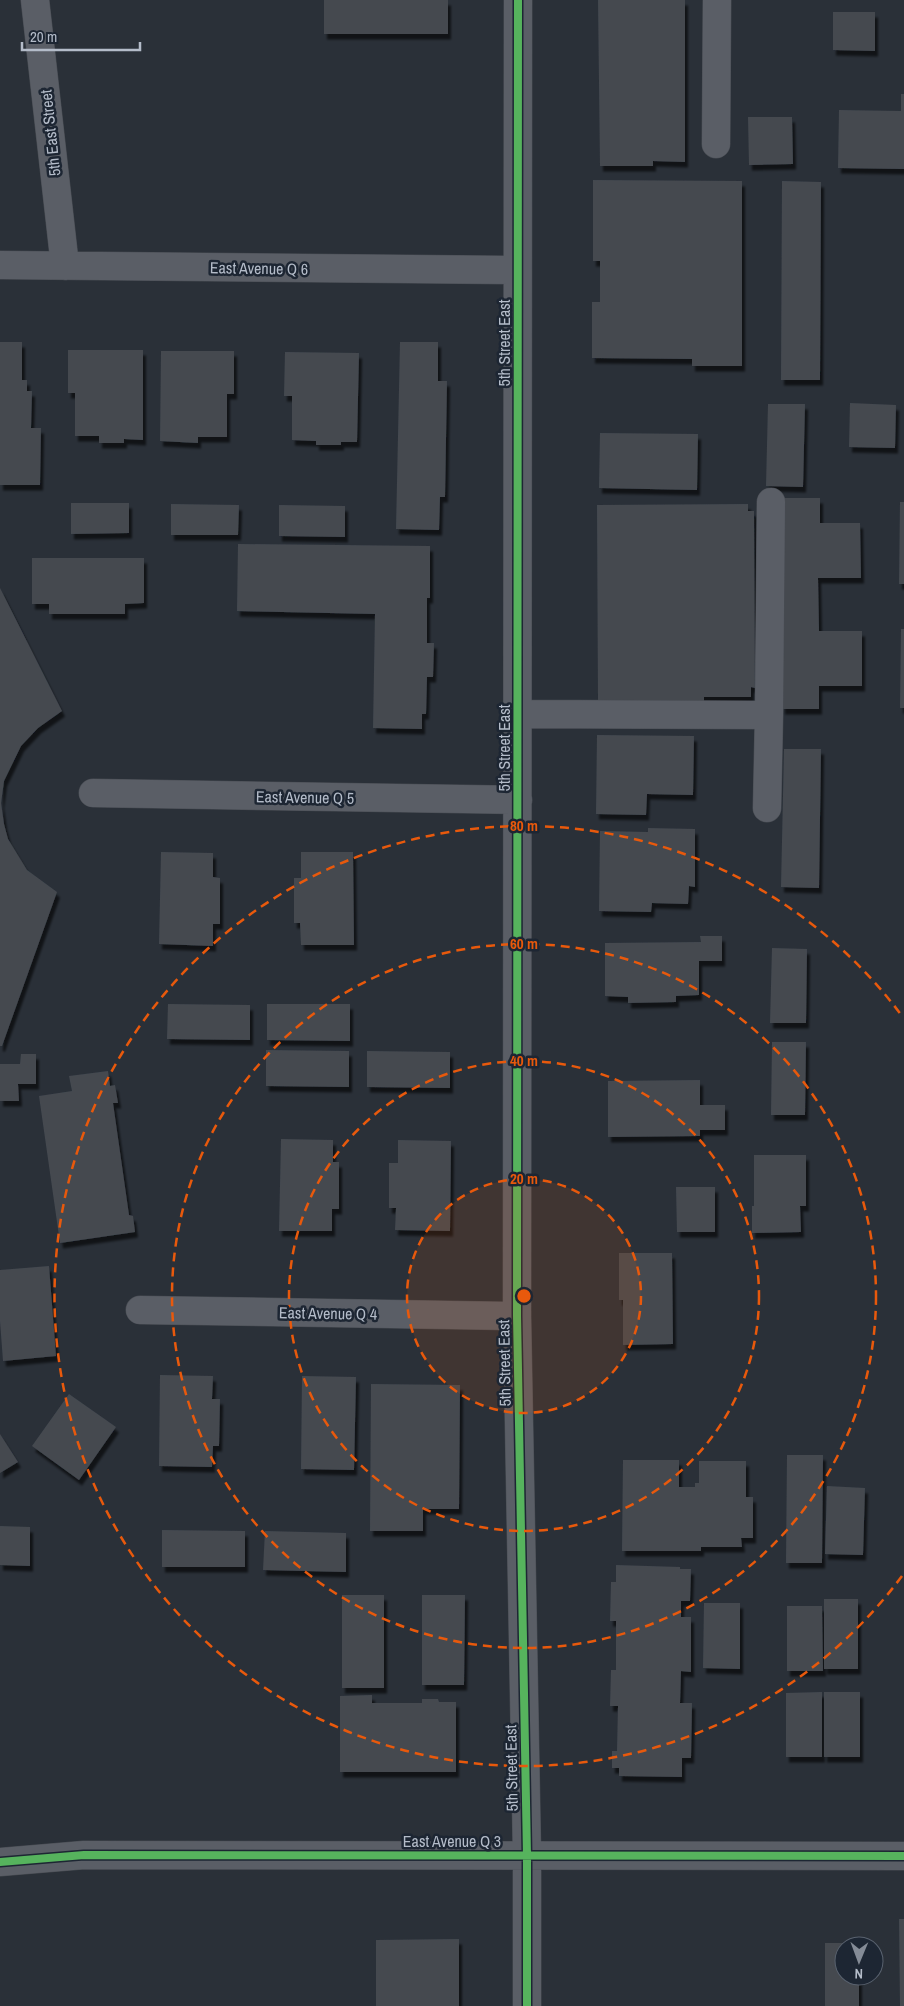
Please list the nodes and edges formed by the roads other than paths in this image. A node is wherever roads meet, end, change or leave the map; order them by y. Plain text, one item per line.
1 (35, 0) edge
2 (518, 0) edge
3 (717, 0) edge
4 (716, 144) dead end
5 (0, 265) edge
6 (65, 266) junction
7 (517, 270) junction
8 (771, 502) dead end
9 (518, 714) junction
10 (769, 715) junction
11 (92, 793) dead end
12 (518, 800) junction
13 (767, 808) dead end
14 (140, 1310) dead end
15 (517, 1316) junction
16 (527, 1854) junction
17 (904, 1856) edge
18 (0, 1862) edge
19 (526, 2006) edge

1 - 6 street, 5th East Street
2 - 7 street, 5th Street East
3 - 4 street
5 - 6 street, East Avenue Q 6
6 - 7 street, East Avenue Q 6
7 - 9 street, 5th Street East
8 - 10 street
9 - 10 street
9 - 12 street, 5th Street East
10 - 13 street
11 - 12 street, East Avenue Q 5
12 - 15 street, 5th Street East
14 - 15 street, East Avenue Q 4
15 - 16 street, 5th Street East
16 - 17 street, East Avenue Q 3
16 - 18 street, East Avenue Q 3
16 - 19 street, 5th Street East

